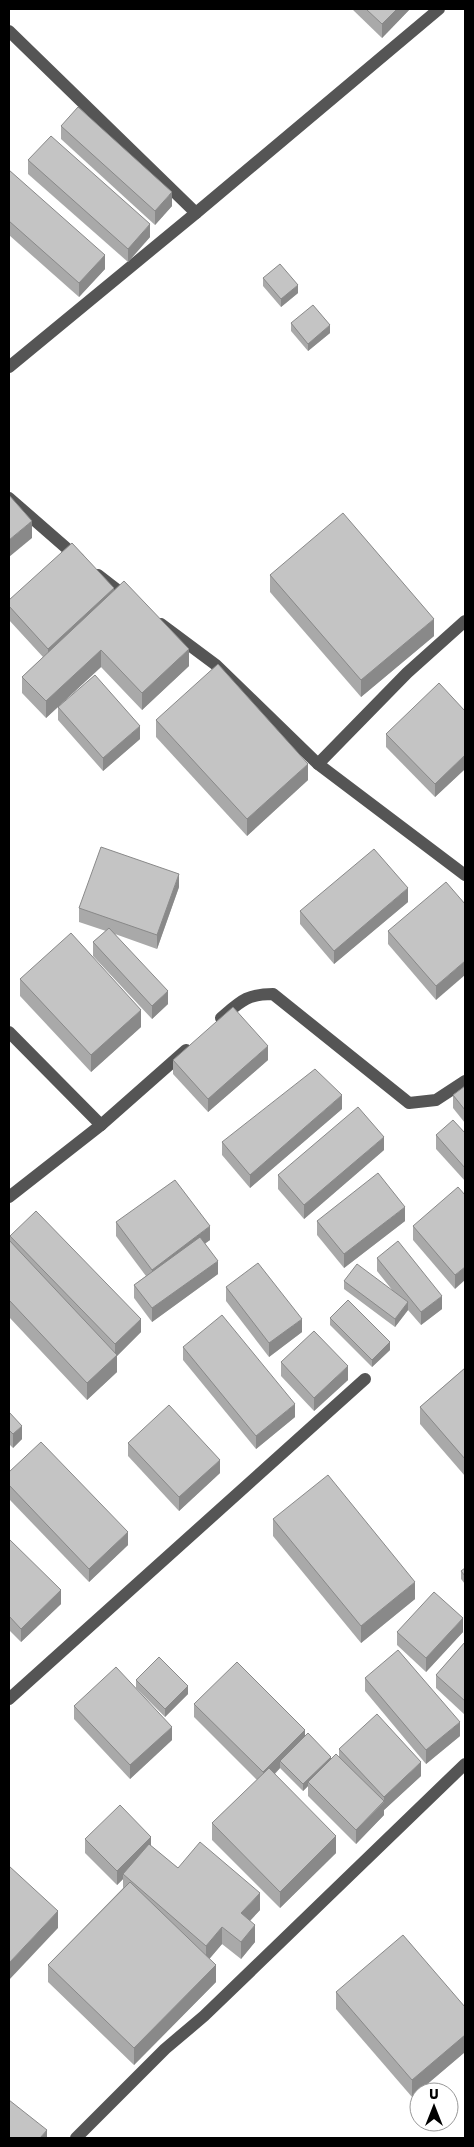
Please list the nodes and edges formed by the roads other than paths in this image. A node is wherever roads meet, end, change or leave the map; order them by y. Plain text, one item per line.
1 (439, 9) edge
2 (9, 31) edge
3 (196, 213) junction
4 (9, 367) edge
5 (9, 498) edge
6 (138, 606) edge
7 (154, 618) edge
8 (465, 621) edge
9 (318, 764) junction
10 (465, 874) edge
11 (213, 1026) edge
12 (9, 1032) edge
13 (198, 1039) edge
14 (465, 1081) edge
15 (101, 1125) junction
16 (9, 1197) edge
17 (365, 1379) dead end
18 (9, 1699) edge
19 (465, 1764) edge
20 (76, 2138) edge

1 - 3 street
2 - 3 street
3 - 4 street
5 - 6 street
7 - 9 street
8 - 9 street
9 - 10 street
11 - 14 street
12 - 15 street
13 - 15 street
15 - 16 street
17 - 18 street
19 - 20 street

